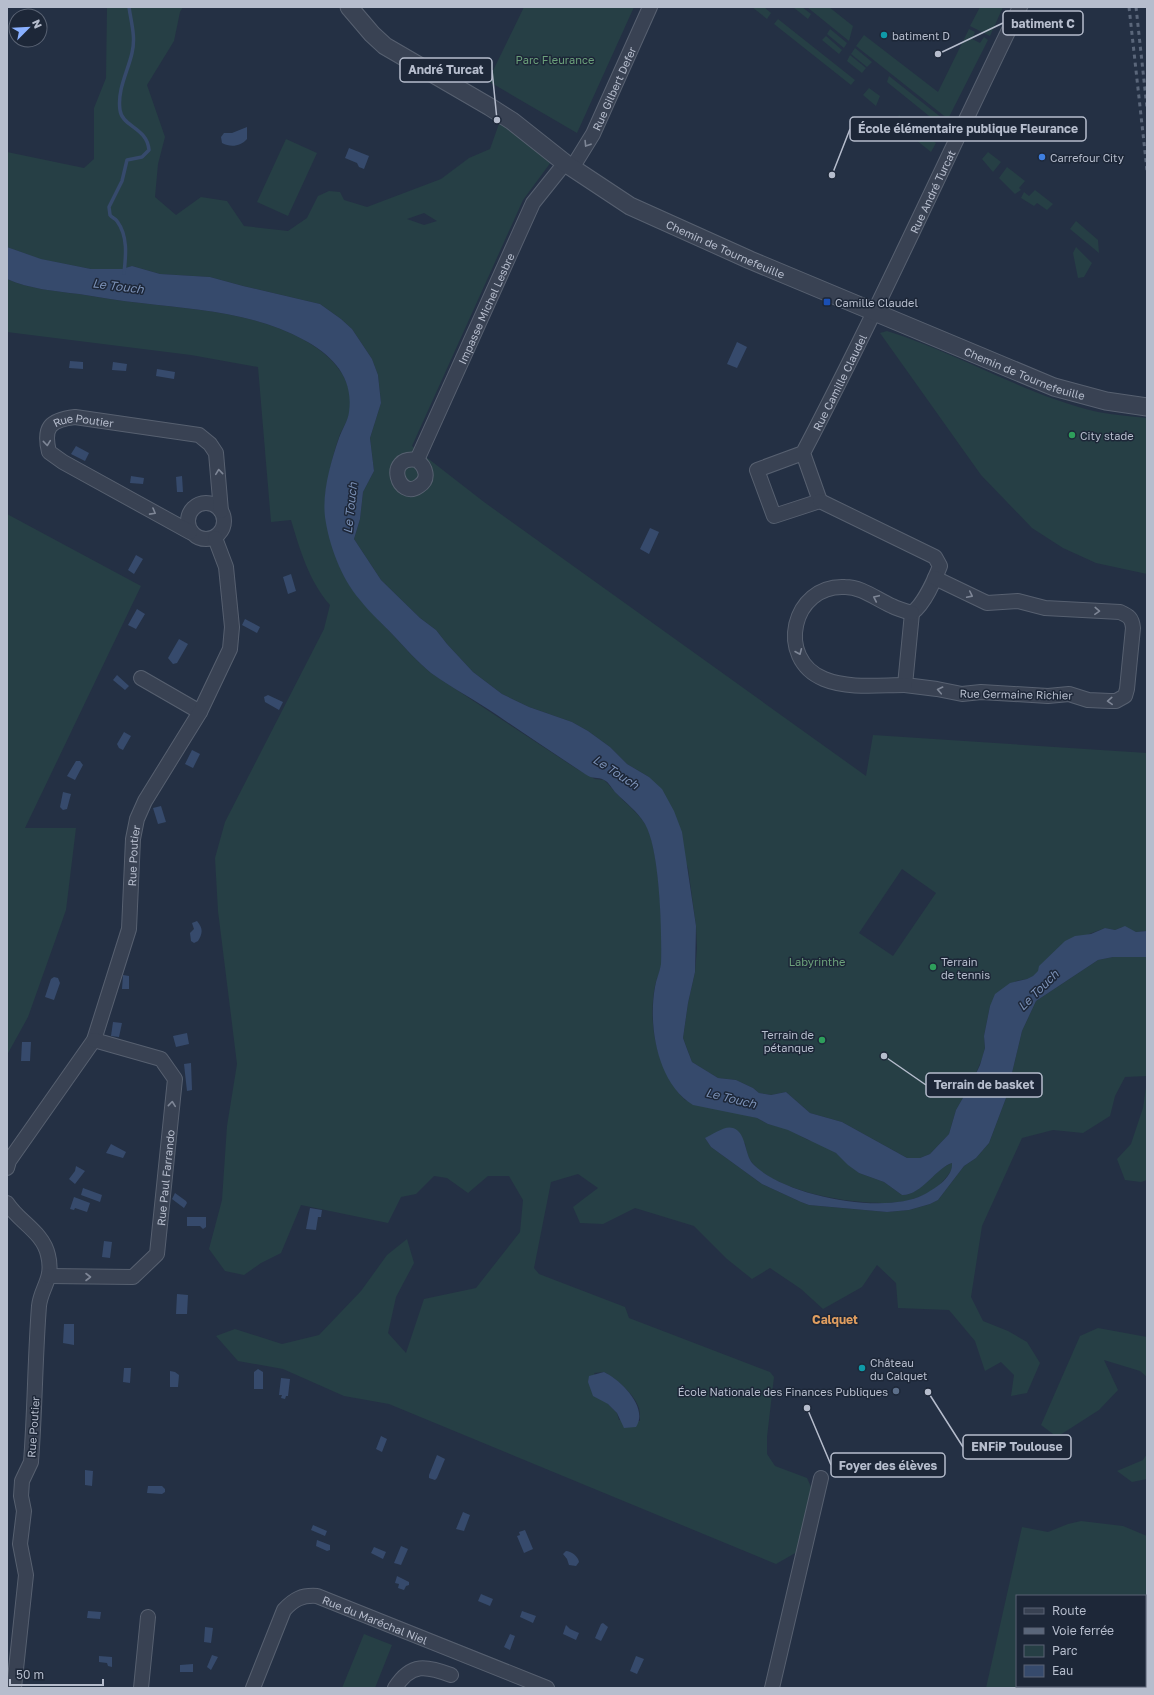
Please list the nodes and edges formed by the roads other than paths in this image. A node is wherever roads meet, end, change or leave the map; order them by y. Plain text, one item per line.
1 (349, 7) edge
2 (650, 7) edge
3 (1020, 7) edge
4 (569, 165) junction
5 (874, 312) junction
6 (1147, 407) edge
7 (803, 453) junction
8 (417, 460) dead end
9 (820, 502) junction
10 (221, 511) junction
11 (190, 532) junction
12 (215, 538) junction
13 (935, 578) junction
14 (912, 613) junction
15 (141, 678) dead end
16 (905, 685) junction
17 (200, 712) junction
18 (94, 1040) junction
19 (7, 1168) edge
20 (7, 1203) edge
21 (49, 1276) junction
22 (821, 1478) dead end
23 (148, 1617) dead end
24 (451, 1676) dead end
25 (14, 1688) edge
26 (141, 1688) edge
27 (253, 1688) edge
28 (395, 1688) edge
29 (547, 1688) edge
30 (772, 1688) edge

1 - 4 street, Chemin de Tournefeuille
2 -> 4 street, Rue Gilbert Defer
3 - 5 street, Rue André Turcat
4 - 5 street, Chemin de Tournefeuille
4 - 8 street, Impasse Michel Lesbre
5 - 6 street, Chemin de Tournefeuille
5 - 7 street, Rue Camille Claudel
7 - 9 street
7 - 9 street
9 - 13 street
10 - 11 street
10 -> 11 street, Rue Poutier
10 - 12 street, Rue Poutier
11 - 12 street, Rue Poutier
12 - 17 street, Rue Poutier
13 - 14 street
13 -> 16 street, Rue Germaine Richier
14 - 16 street
14 -> 16 street
15 - 17 street
17 - 18 street, Rue Poutier
18 - 19 street, Rue Poutier
21 -> 18 street, Rue Paul Farrando
20 - 21 street, Rue Poutier
21 - 25 street, Rue Poutier
22 - 30 street
23 - 26 street
24 - 28 street
27 - 29 street, Rue du Maréchal Niel

